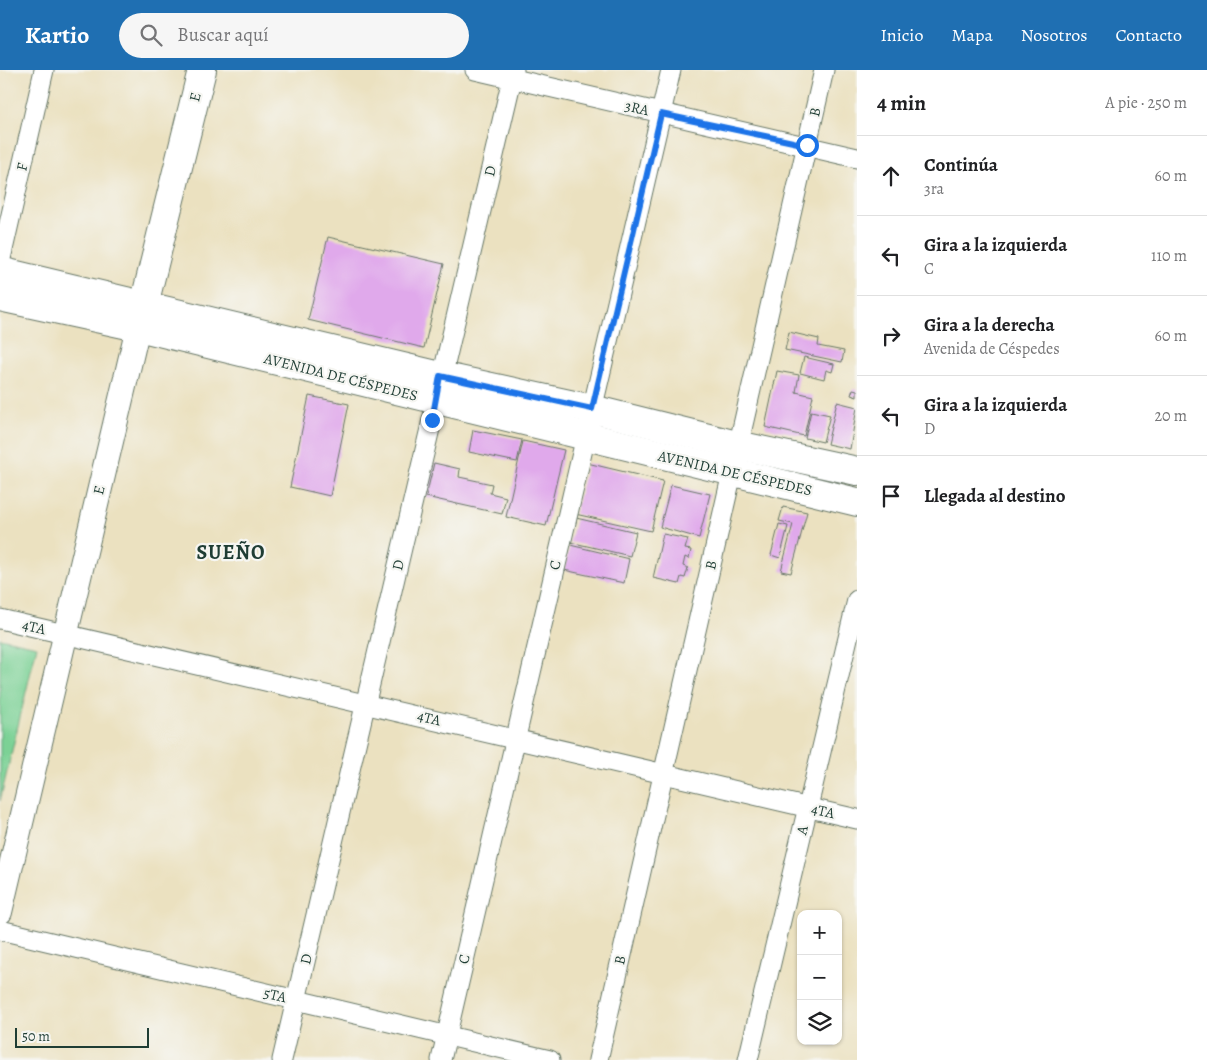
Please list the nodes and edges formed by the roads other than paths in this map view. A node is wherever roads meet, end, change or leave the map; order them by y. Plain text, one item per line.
1 (44, 70) edge
2 (202, 70) edge
3 (475, 70) edge
4 (671, 70) edge
5 (824, 70) edge
6 (512, 74) edge
7 (661, 114) junction
8 (807, 145) junction
9 (857, 158) edge
10 (0, 263) edge
11 (0, 271) edge
12 (0, 297) edge
13 (141, 316) junction
14 (438, 389) junction
15 (592, 409) junction
16 (586, 438) junction
17 (737, 445) junction
18 (857, 471) edge
19 (732, 472) junction
20 (857, 502) edge
21 (857, 600) edge
22 (0, 619) edge
23 (65, 634) junction
24 (365, 703) junction
25 (514, 739) junction
26 (662, 774) junction
27 (808, 808) junction
28 (857, 819) edge
29 (0, 912) edge
30 (0, 930) edge
31 (296, 1000) junction
32 (447, 1035) junction
33 (282, 1060) edge
34 (441, 1060) edge
35 (550, 1060) edge
36 (598, 1060) edge
37 (748, 1060) edge

1 - 10 street, F
2 - 13 main road, E
3 - 6 street, 3RA
4 - 7 street, C
5 - 8 street, B
6 - 7 street, 3RA
6 - 14 street, D
7 - 8 street, 3RA
7 - 15 street, C
8 - 9 street, 3RA
8 - 17 street, B
11 - 13 main road, AVENIDA DE CÉSPEDES
12 - 13 main road, AVENIDA DE CÉSPEDES
13 - 14 main road, AVENIDA DE CÉSPEDES
13 - 23 street, E
14 - 15 main road, AVENIDA DE CÉSPEDES
14 - 16 main road, AVENIDA DE CÉSPEDES
14 - 24 street, D
15 - 16 street, C
15 - 17 main road, AVENIDA DE CÉSPEDES
16 - 19 main road, AVENIDA DE CÉSPEDES
16 - 25 street, C
17 - 18 main road, AVENIDA DE CÉSPEDES
17 - 19 street, B
19 - 20 main road, AVENIDA DE CÉSPEDES
19 - 26 street, B
21 - 27 street, A
22 - 23 street, 4TA
23 - 24 street, 4TA
23 - 29 street, E
24 - 25 street, 4TA
24 - 31 street, D
25 - 26 street, 4TA
25 - 32 street, C
26 - 27 street, 4TA
26 - 36 street, B
27 - 28 street, 4TA
27 - 37 street, A
30 - 31 street, 5TA
31 - 32 street, 5TA
31 - 33 street, D
32 - 34 street, C
32 - 35 street, 5TA

